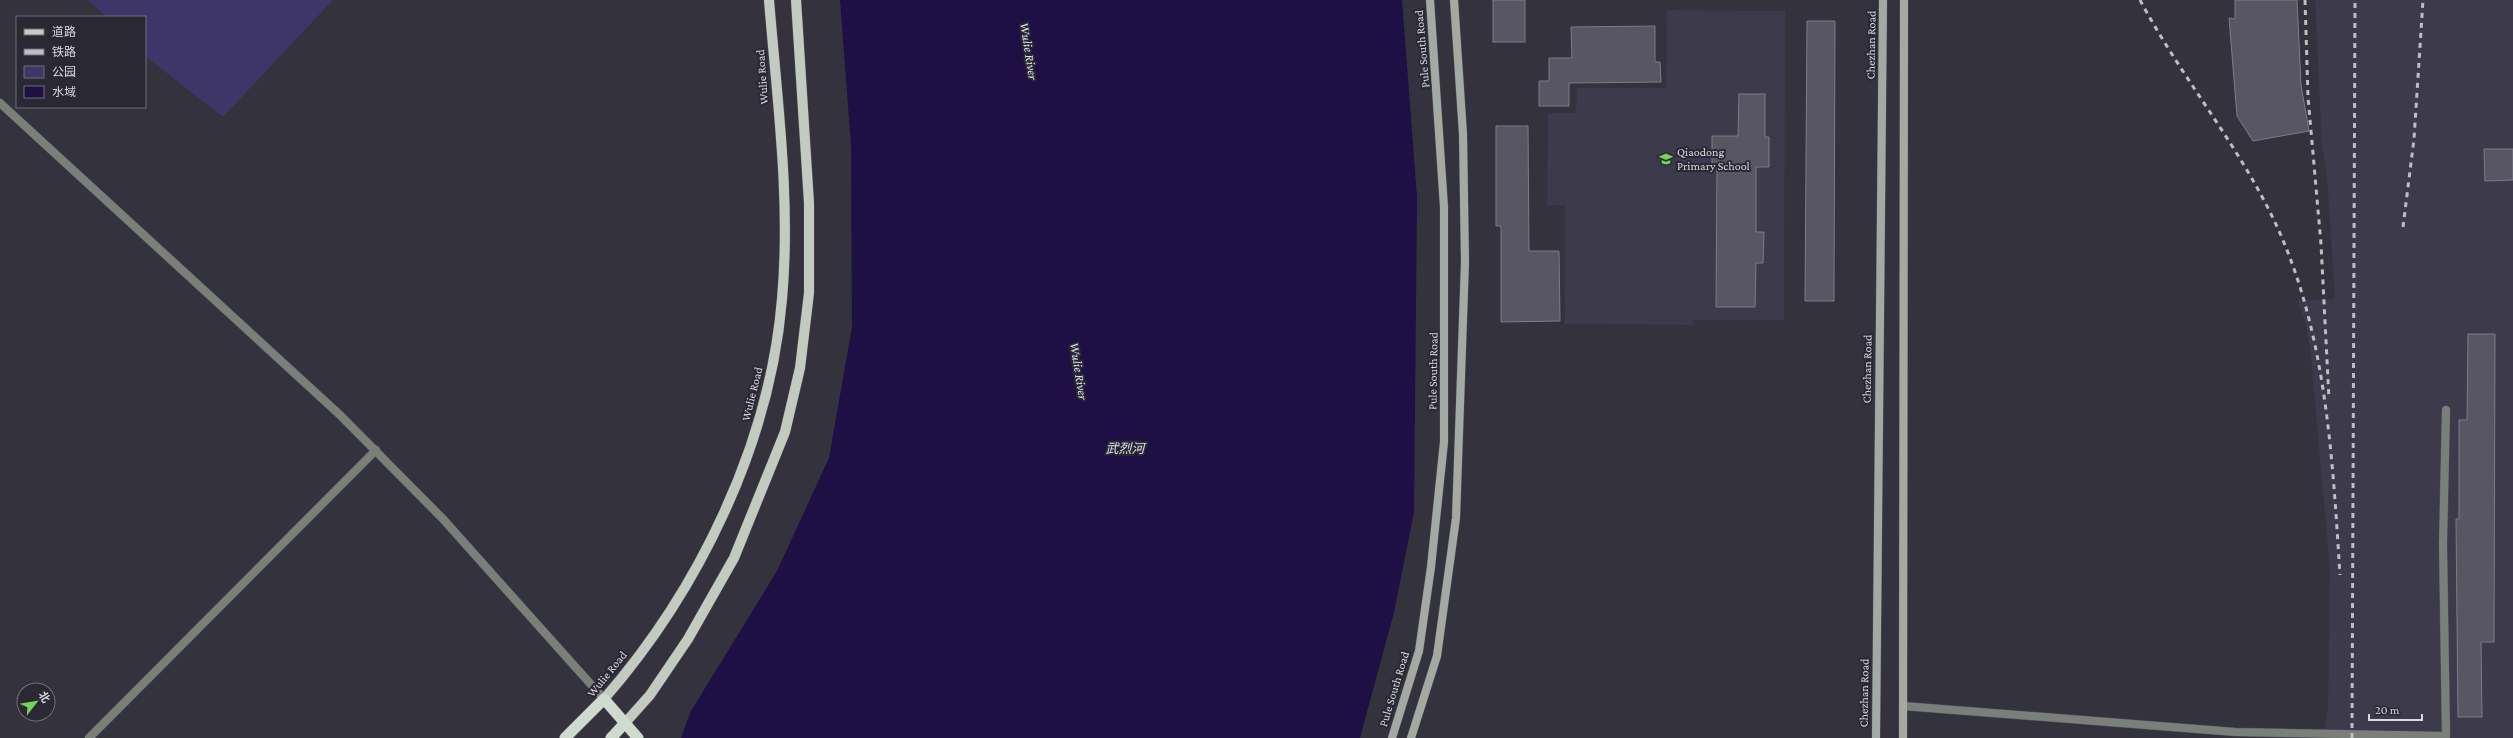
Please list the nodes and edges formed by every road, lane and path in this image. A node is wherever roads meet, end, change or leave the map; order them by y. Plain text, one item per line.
1 (769, 0) edge
2 (796, 0) edge
3 (1430, 0) edge
4 (1454, 0) edge
5 (1883, 0) edge
6 (1904, 0) edge
7 (0, 103) edge
8 (2446, 410) dead end
9 (376, 450) junction
10 (604, 699) junction
11 (1904, 706) junction
12 (625, 723) junction
13 (90, 738) edge
14 (565, 738) edge
15 (611, 738) edge
16 (638, 738) edge
17 (1392, 738) edge
18 (1411, 738) edge
19 (1876, 738) edge
20 (1904, 738) edge

1 - 10 main road, Wulie Road
2 - 12 main road
3 - 17 main road, Pule South Road
4 - 18 main road
5 - 19 main road, Chezhan Road
6 - 11 main road
7 - 9 street
8 - 11 street
9 - 10 street
9 - 13 street
10 - 12 highway
10 - 14 highway, Wulie Road
11 - 20 main road
12 - 15 highway
12 - 16 highway

